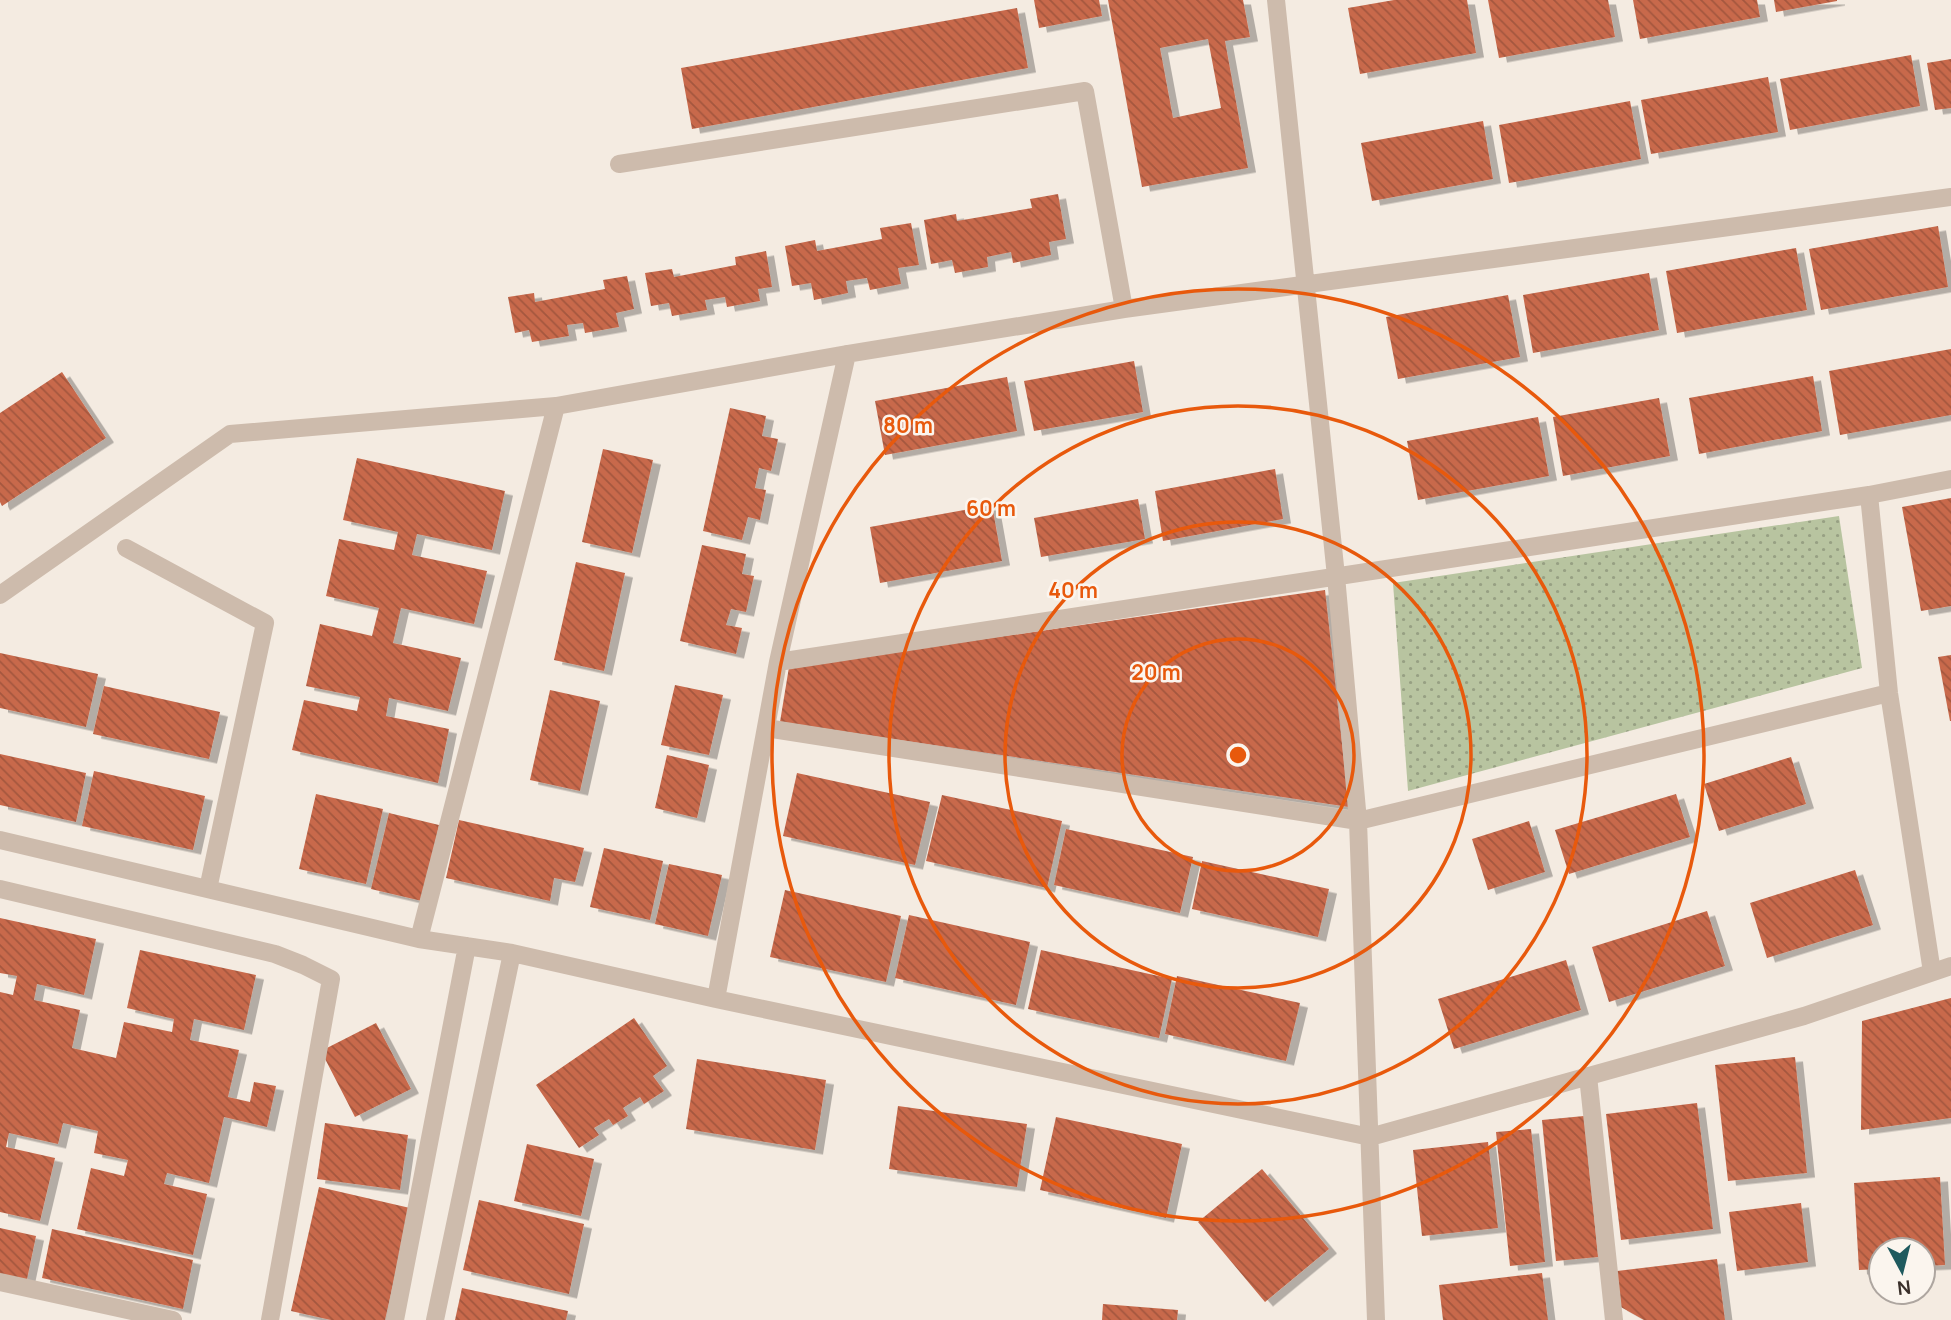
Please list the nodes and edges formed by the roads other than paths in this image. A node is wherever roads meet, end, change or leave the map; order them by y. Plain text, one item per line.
1 (1276, 0) edge
2 (619, 164) dead end
3 (1951, 197) edge
4 (1306, 285) junction
5 (1124, 309) junction
6 (847, 354) junction
7 (556, 406) junction
8 (1951, 479) edge
9 (1869, 495) junction
10 (126, 548) dead end
11 (1336, 576) junction
12 (0, 595) edge
13 (778, 662) junction
14 (1889, 693) junction
15 (766, 728) junction
16 (1358, 821) junction
17 (0, 840) edge
18 (0, 889) edge
19 (208, 889) junction
20 (419, 939) junction
21 (467, 946) junction
22 (512, 953) junction
23 (1951, 966) edge
24 (1932, 972) junction
25 (716, 999) junction
26 (1588, 1076) junction
27 (1370, 1137) junction
28 (0, 1282) edge
29 (173, 1320) edge
30 (270, 1320) edge
31 (396, 1320) edge
32 (435, 1320) edge
33 (1376, 1320) edge
34 (1614, 1320) edge

1 - 4 street
2 - 5 street
3 - 4 street
4 - 5 street
4 - 11 street
5 - 6 street
6 - 7 street
6 - 13 street
7 - 12 street
7 - 20 street
8 - 9 street
9 - 11 street
9 - 14 street
10 - 19 street
11 - 13 street
11 - 16 street
13 - 15 street
14 - 16 street
14 - 24 street
15 - 16 street
15 - 25 street
16 - 27 street
17 - 19 street
18 - 30 street
19 - 20 street
20 - 21 street
21 - 22 street
21 - 31 street
22 - 25 street
22 - 32 street
23 - 24 street
24 - 26 street
25 - 27 street
26 - 27 street
26 - 34 street
27 - 33 street
28 - 29 street

